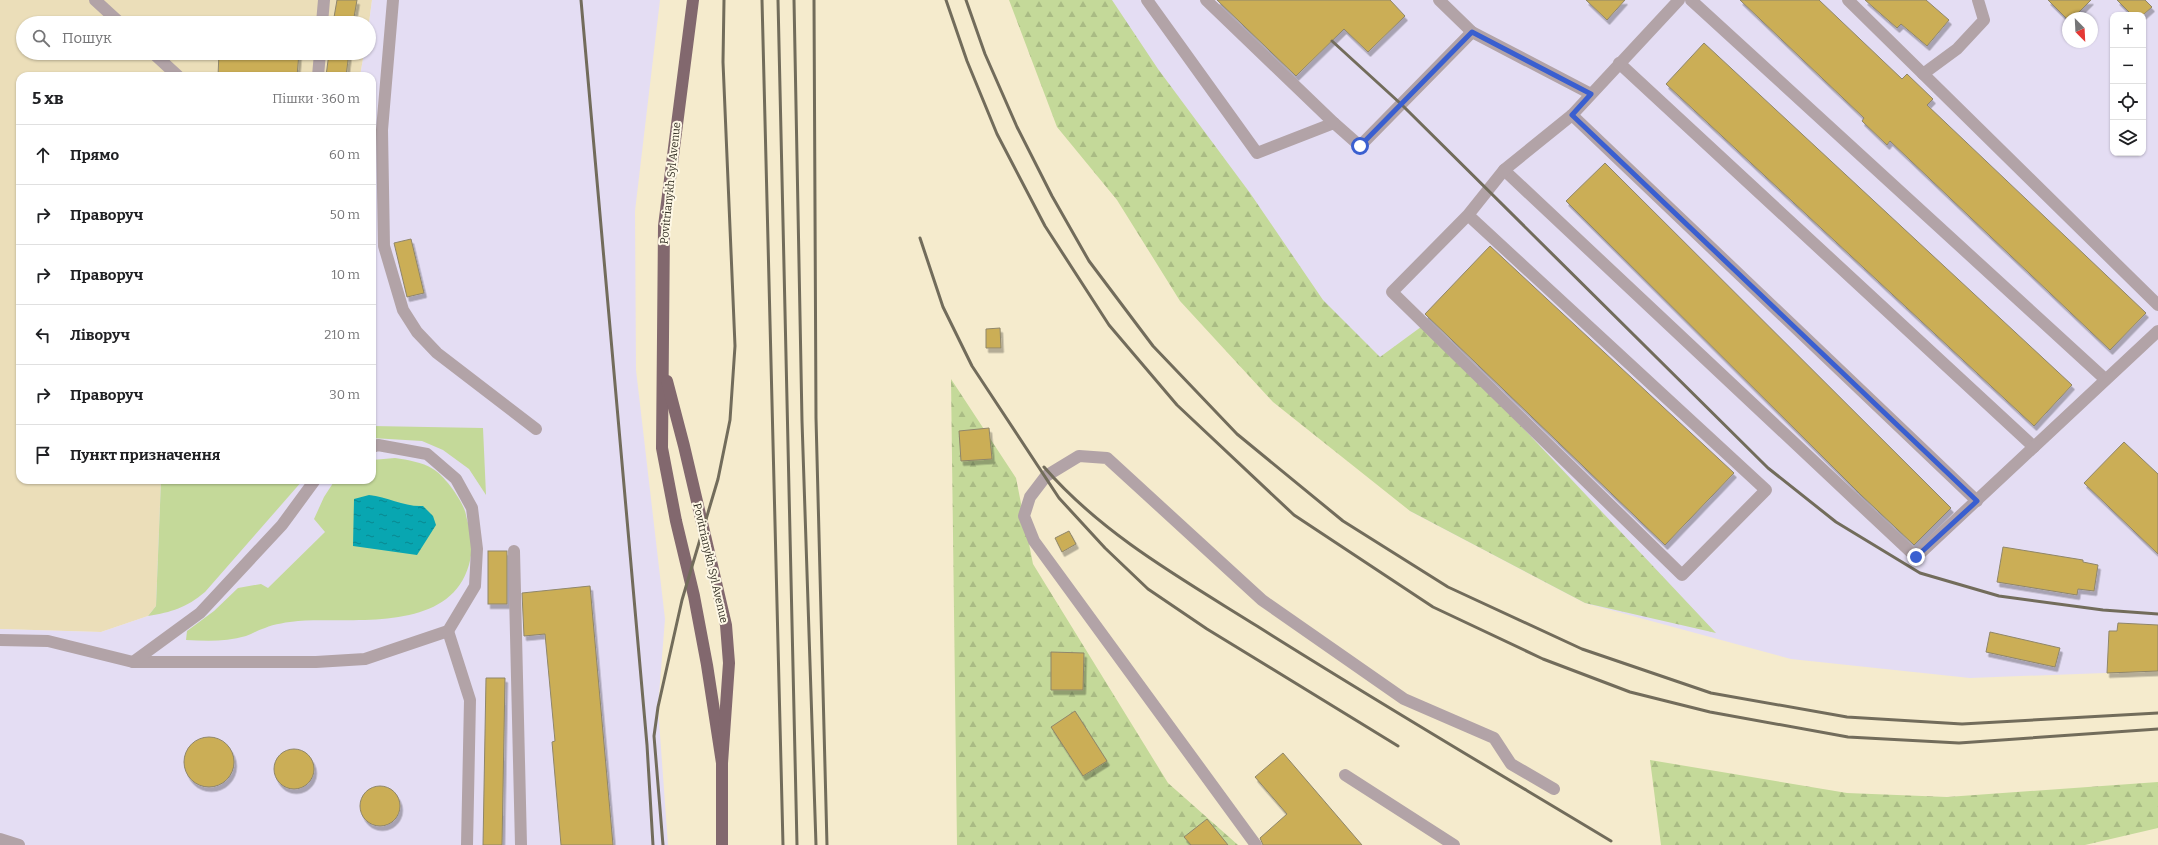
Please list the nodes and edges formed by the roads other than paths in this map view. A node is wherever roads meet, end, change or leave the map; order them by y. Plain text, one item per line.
1 (95, 0) edge
2 (324, 0) edge
3 (393, 0) edge
4 (693, 0) edge
5 (1147, 0) edge
6 (1206, 0) edge
7 (1439, 0) edge
8 (1679, 0) edge
9 (1691, 0) edge
10 (1848, 0) edge
11 (1978, 0) edge
12 (112, 16) edge
13 (323, 16) edge
14 (1472, 32) junction
15 (161, 60) edge
16 (319, 60) edge
17 (1619, 63) junction
18 (174, 72) edge
19 (318, 72) edge
20 (1923, 74) junction
21 (1591, 94) junction
22 (1572, 115) junction
23 (1334, 123) junction
24 (377, 131) edge
25 (1504, 170) junction
26 (1468, 215) junction
27 (378, 246) edge
28 (2158, 305) edge
29 (2158, 331) edge
30 (664, 367) junction
31 (2105, 379) junction
32 (536, 428) dead end
33 (376, 445) edge
34 (2034, 447) junction
35 (312, 484) edge
36 (1977, 501) junction
37 (514, 551) dead end
38 (448, 631) junction
39 (0, 640) edge
40 (133, 662) junction
41 (722, 763) junction
42 (1345, 775) dead end
43 (1554, 789) dead end
44 (0, 839) edge
45 (19, 845) edge
46 (466, 845) edge
47 (521, 845) edge
48 (722, 845) edge
49 (1256, 845) edge
50 (1454, 845) edge

1 - 12 lane
2 - 13 lane
3 - 24 lane
4 - 30 main road, Povitrianykh Syl Avenue
5 - 23 lane
6 - 23 lane
7 - 14 lane
8 - 17 lane
9 - 31 lane
10 - 20 lane
11 - 20 lane
14 - 21 lane
14 - 23 lane
15 - 18 lane
16 - 19 lane
17 - 21 lane
17 - 34 lane
20 - 28 lane
21 - 22 lane
22 - 25 lane
22 - 36 lane
24 - 27 lane
25 - 26 lane
25 - 36 lane
26 - 26 lane
27 - 32 lane
29 - 31 lane
30 - 41 main road, Povitrianykh Syl Avenue
30 - 41 main road, Povitrianykh Syl Avenue
31 - 34 lane
33 - 38 lane
34 - 36 lane
35 - 40 lane
37 - 47 lane
38 - 40 lane
38 - 46 lane
39 - 40 lane
41 - 48 main road, Povitrianykh Syl Avenue
42 - 50 lane
43 - 49 lane
44 - 45 lane

